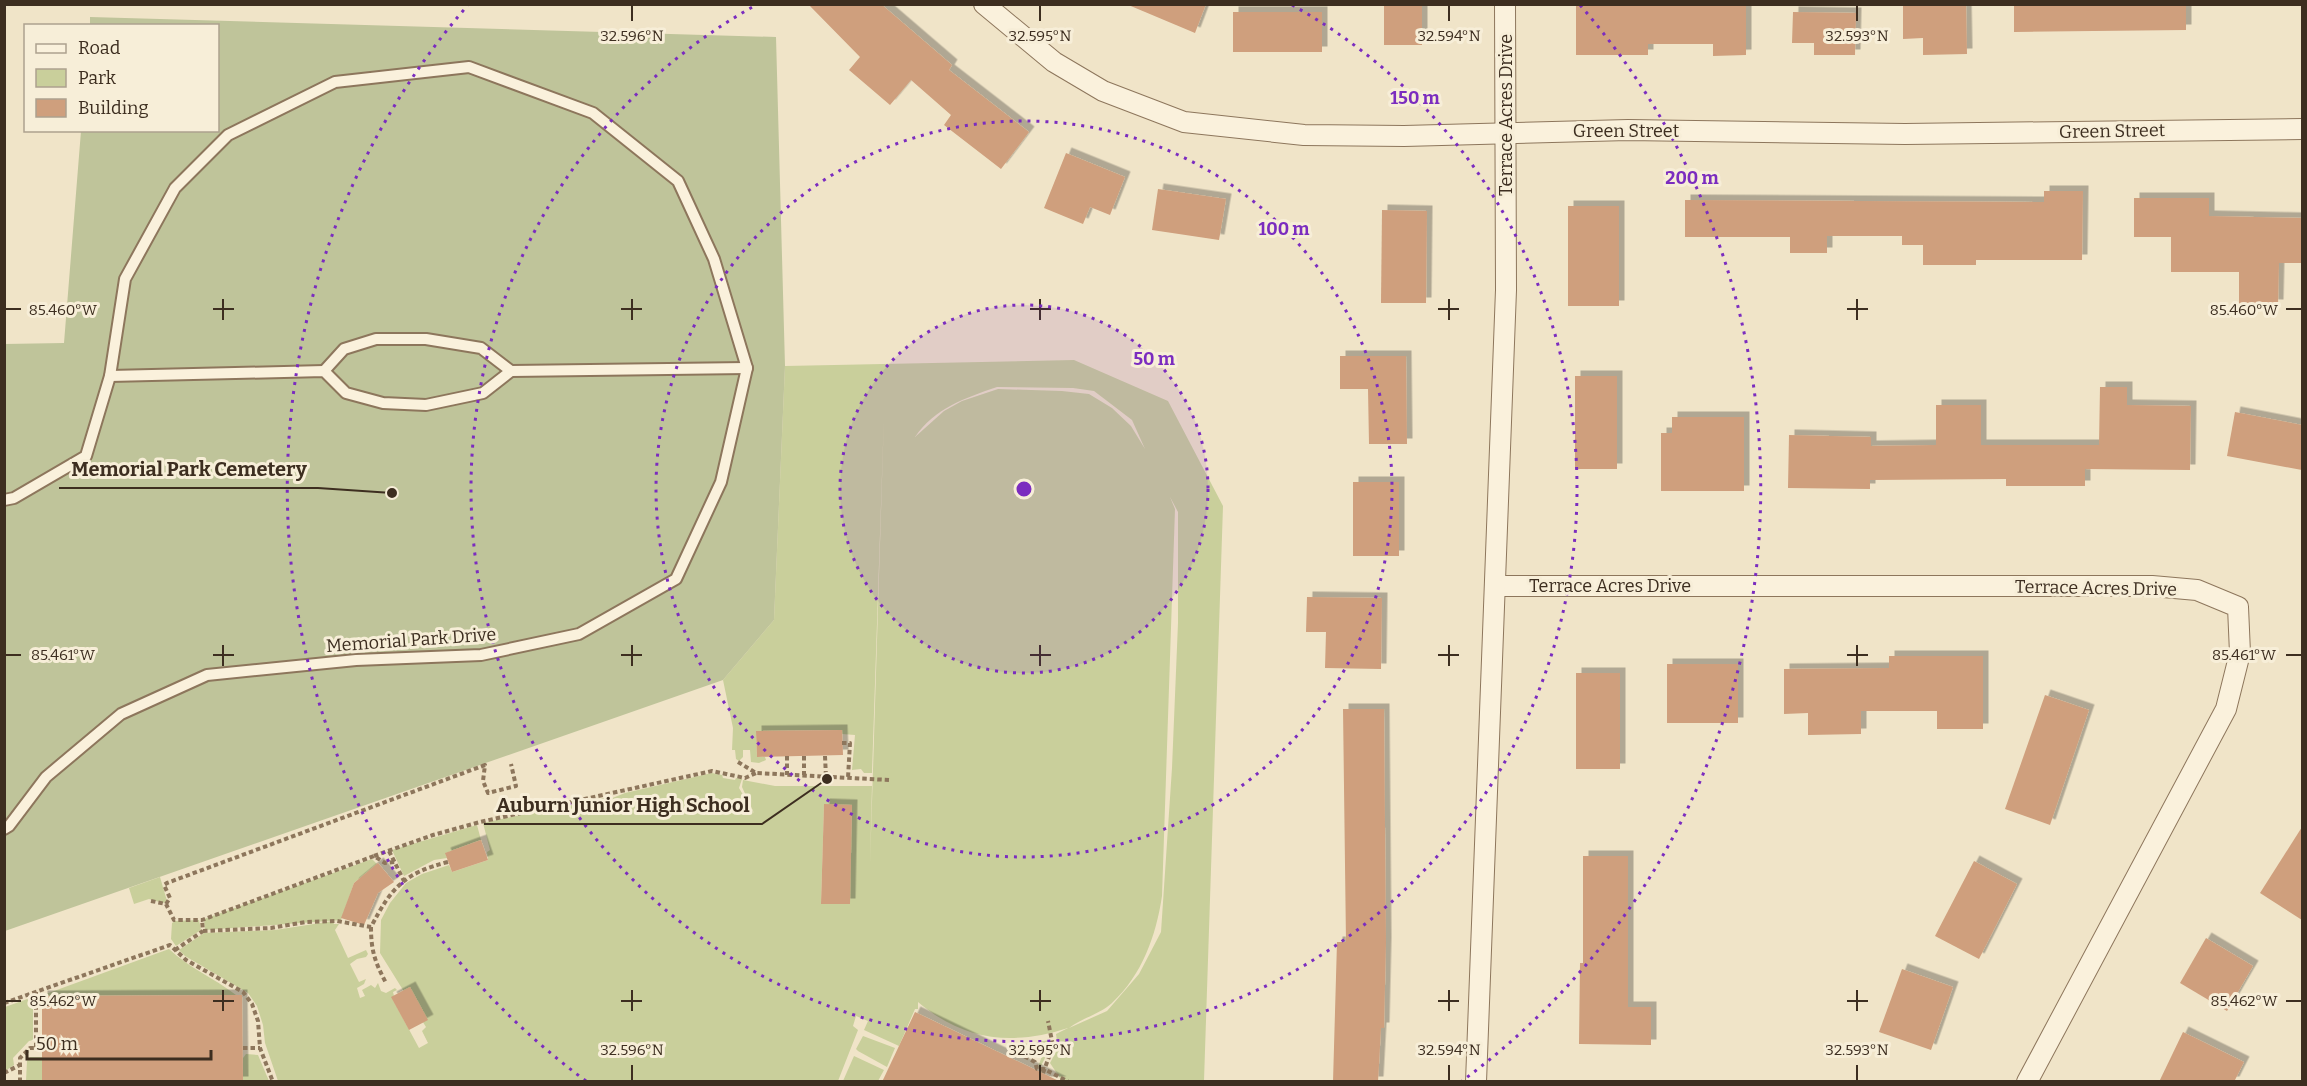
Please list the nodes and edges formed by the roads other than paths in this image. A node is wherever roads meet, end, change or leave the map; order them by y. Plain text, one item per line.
1 (984, 4) edge
2 (1505, 4) edge
3 (2302, 129) edge
4 (1507, 132) junction
5 (747, 368) junction
6 (324, 371) junction
7 (511, 371) junction
8 (110, 376) junction
9 (4, 500) edge
10 (1496, 586) junction
11 (4, 829) edge
12 (1476, 1082) edge
13 (2027, 1082) edge

1 - 4 street, Green Street
2 - 4 street, Terrace Acres Drive
3 - 4 street, Green Street
4 - 10 street, Terrace Acres Drive
5 - 7 lane
5 - 8 lane, Memorial Park Drive
5 - 11 lane, Memorial Park Drive
6 - 7 lane
6 - 7 lane
6 - 8 lane
8 - 9 lane, Memorial Park Drive
10 - 12 street, Terrace Acres Drive
10 - 13 street, Terrace Acres Drive

